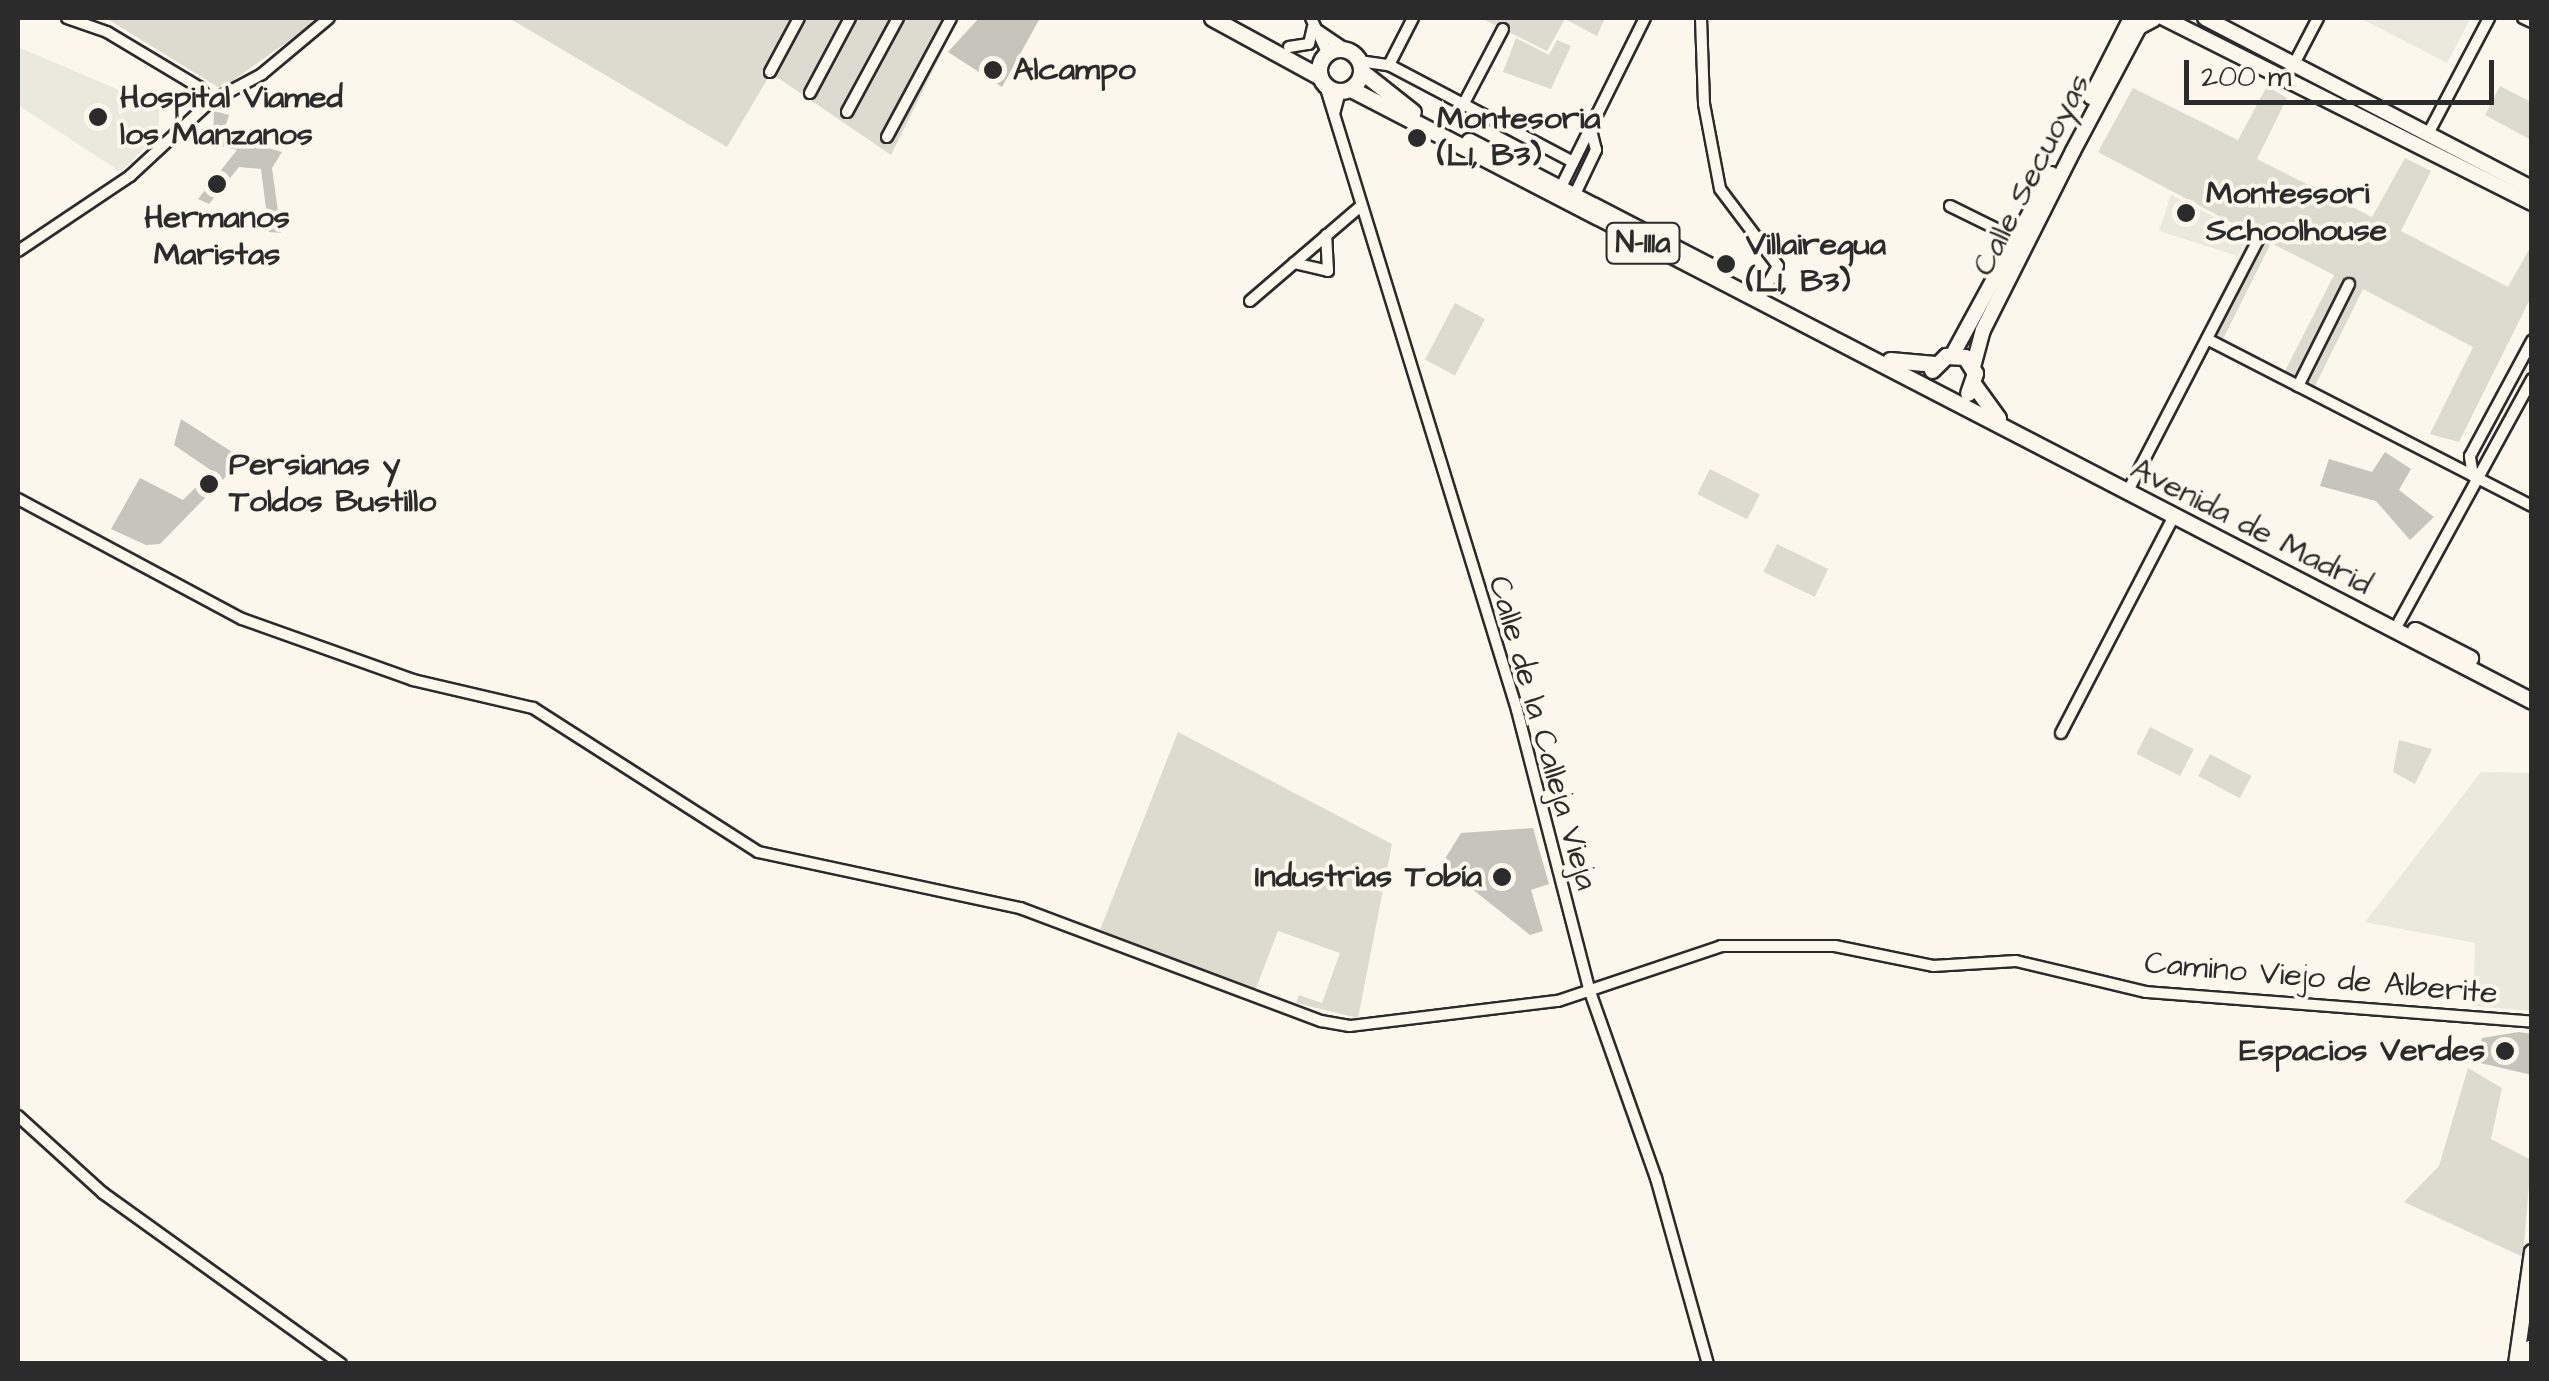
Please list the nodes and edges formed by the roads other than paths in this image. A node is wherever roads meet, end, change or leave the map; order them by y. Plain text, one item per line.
1 (68, 18) edge
2 (330, 18) edge
3 (800, 18) edge
4 (850, 18) edge
5 (898, 18) edge
6 (951, 18) edge
7 (1212, 18) edge
8 (1234, 18) edge
9 (1412, 18) edge
10 (1645, 18) edge
11 (1701, 18) edge
12 (2132, 18) edge
13 (2145, 18) edge
14 (2159, 18) edge
15 (2206, 18) edge
16 (2318, 18) edge
17 (2488, 18) edge
18 (2522, 18) edge
19 (1312, 22) edge
20 (2532, 22) edge
21 (1504, 29) dead end
22 (1289, 47) junction
23 (1345, 49) junction
24 (1325, 56) junction
25 (2294, 64) junction
26 (1389, 65) junction
27 (1360, 66) junction
28 (770, 72) dead end
29 (1334, 85) junction
30 (810, 93) dead end
31 (210, 102) junction
32 (1462, 107) junction
33 (847, 112) dead end
34 (1590, 130) junction
35 (2429, 132) junction
36 (887, 137) dead end
37 (1573, 162) junction
38 (2532, 188) edge
39 (1568, 191) junction
40 (2532, 203) edge
41 (1360, 206) junction
42 (1950, 206) dead end
43 (1326, 235) junction
44 (2260, 236) dead end
45 (2017, 240) junction
46 (18, 251) edge
47 (1294, 263) junction
48 (2349, 284) dead end
49 (1762, 294) junction
50 (1250, 301) dead end
51 (2207, 340) junction
52 (2532, 342) edge
53 (1952, 354) junction
54 (1935, 364) junction
55 (1973, 366) junction
56 (2532, 379) edge
57 (1974, 385) junction
58 (2298, 386) junction
59 (1943, 395) junction
60 (2473, 476) junction
61 (2131, 486) junction
62 (18, 498) edge
63 (2532, 506) edge
64 (2173, 518) junction
65 (2400, 622) junction
66 (2532, 690) edge
67 (2532, 701) edge
68 (2061, 733) dead end
69 (1589, 988) junction
70 (2532, 1022) edge
71 (18, 1116) edge
72 (2532, 1252) edge
73 (2532, 1349) edge
74 (341, 1364) edge
75 (1708, 1364) edge
76 (2516, 1364) edge
77 (2529, 1364) edge

1 - 31 street
2 - 31 street
3 - 28 street
4 - 30 street
5 - 33 street
6 - 36 street
7 - 29 main road, Avenida de Madrid / N-111a
8 - 22 main road
9 - 26 street
10 - 34 street
11 - 49 street
12 - 45 main road, Calle Secuoyas
13 - 14 main road
14 - 40 main road
14 - 55 main road, Calle Secuoyas
15 - 25 main road
16 - 25 street
17 - 35 street
18 - 20 street
19 - 22 street
19 - 23 street
19 - 24 street
21 - 32 street
22 - 24 main road
23 - 24 main road
23 - 27 main road, N-111a
24 - 29 main road
25 - 35 main road
26 - 27 street
26 - 32 street
27 - 29 main road
27 - 39 main road, N-111a
29 - 41 street, Calle de la Calleja Vieja
29 - 59 main road, Avenida de Madrid / N-111a
31 - 46 street
32 - 37 street
34 - 37 street
34 - 39 street
35 - 38 main road
37 - 39 street
39 - 49 main road, N-111a
41 - 43 street
41 - 69 street, Calle de la Calleja Vieja
42 - 45 street
43 - 47 street
43 - 47 street
44 - 51 street
45 - 53 main road, Calle Secuoyas
47 - 50 street
48 - 58 street
49 - 54 main road, N-111a
51 - 58 street
51 - 61 street
52 - 60 street
53 - 54 main road
53 - 55 main road
54 - 59 main road
55 - 57 main road
56 - 60 street
57 - 59 main road
57 - 61 main road, Avenida de Madrid
58 - 60 street
59 - 64 main road, Avenida de Madrid / N-111a
60 - 63 street
60 - 65 street
61 - 65 main road, Avenida de Madrid
62 - 69 street, Camino Viejo de Alberite
64 - 67 main road, Avenida de Madrid / N-111a
64 - 68 street
65 - 66 main road, Avenida de Madrid
69 - 70 street, Camino Viejo de Alberite
69 - 75 street, Calle de la Calleja Vieja
71 - 74 street
72 - 76 main road
73 - 77 highway

